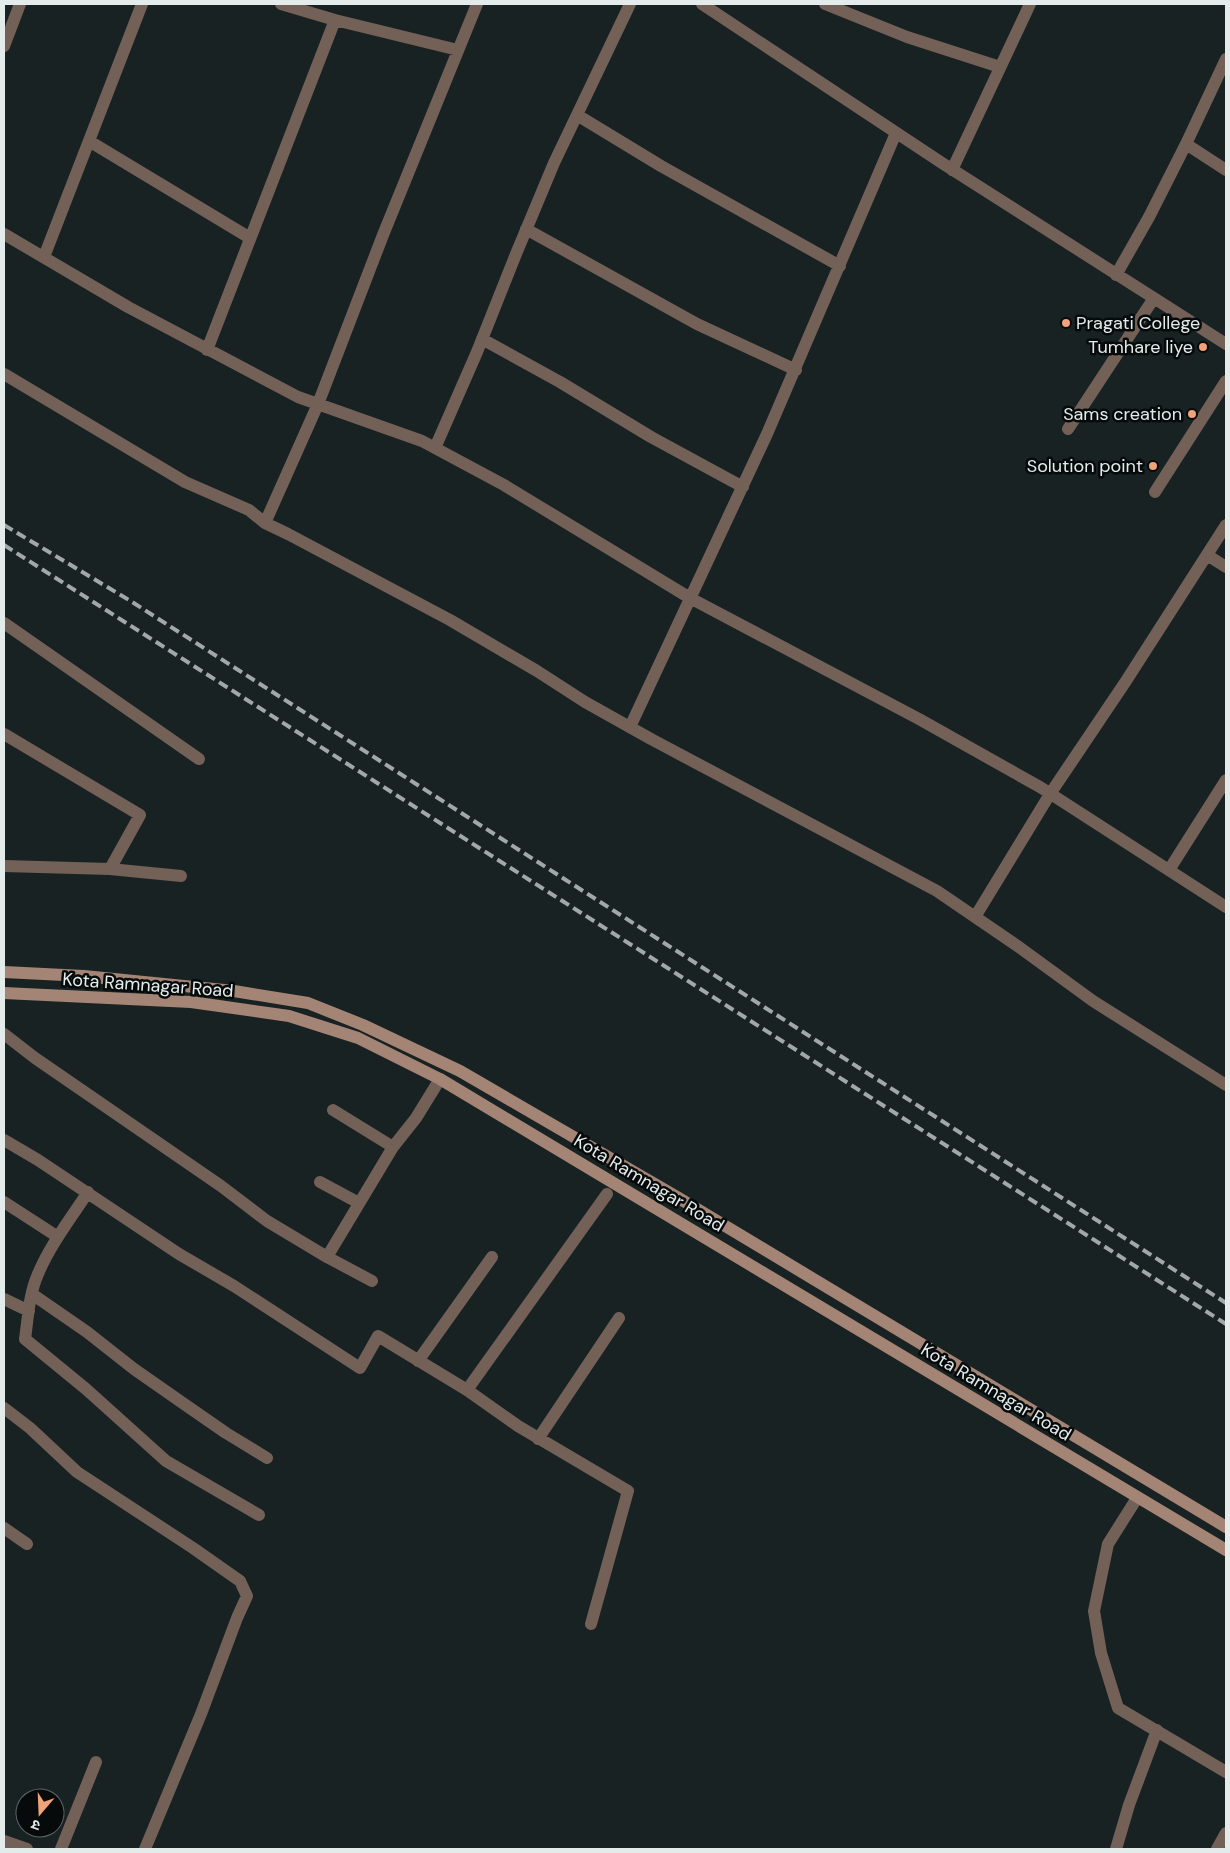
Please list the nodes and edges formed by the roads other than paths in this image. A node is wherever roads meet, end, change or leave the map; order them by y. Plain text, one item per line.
1 (20, 4) edge
2 (142, 4) edge
3 (281, 4) edge
4 (477, 4) edge
5 (630, 4) edge
6 (702, 4) edge
7 (825, 4) edge
8 (1030, 4) edge
9 (335, 20) junction
10 (4, 46) edge
11 (458, 50) junction
12 (1226, 59) edge
13 (1000, 66) junction
14 (577, 115) junction
15 (896, 133) junction
16 (89, 141) junction
17 (1186, 144) junction
18 (952, 170) junction
19 (1226, 170) edge
20 (526, 229) junction
21 (4, 234) edge
22 (250, 238) junction
23 (44, 258) junction
24 (840, 266) junction
25 (1116, 275) junction
26 (1154, 298) junction
27 (482, 339) junction
28 (1226, 344) edge
29 (207, 350) junction
30 (796, 370) junction
31 (4, 374) edge
32 (1226, 381) edge
33 (318, 404) junction
34 (1068, 429) dead end
35 (435, 448) junction
36 (743, 487) junction
37 (1155, 492) dead end
38 (264, 523) junction
39 (1226, 525) edge
40 (1207, 555) junction
41 (1226, 567) edge
42 (690, 598) junction
43 (4, 623) edge
44 (630, 727) junction
45 (4, 734) edge
46 (199, 760) dead end
47 (1226, 780) edge
48 (1050, 794) junction
49 (4, 866) edge
50 (110, 869) junction
51 (1169, 870) junction
52 (181, 876) dead end
53 (1226, 907) edge
54 (975, 917) junction
55 (4, 972) edge
56 (4, 993) edge
57 (4, 1034) edge
58 (440, 1079) junction
59 (1226, 1085) edge
60 (333, 1110) dead end
61 (4, 1140) edge
62 (393, 1148) junction
63 (320, 1182) dead end
64 (88, 1192) junction
65 (607, 1194) dead end
66 (4, 1202) edge
67 (359, 1203) junction
68 (58, 1237) junction
69 (327, 1257) junction
70 (492, 1257) dead end
71 (372, 1281) dead end
72 (32, 1294) junction
73 (4, 1299) edge
74 (29, 1311) junction
75 (620, 1318) dead end
76 (418, 1361) junction
77 (467, 1390) junction
78 (4, 1408) edge
79 (538, 1439) junction
80 (267, 1458) dead end
81 (1137, 1498) junction
82 (259, 1515) dead end
83 (4, 1528) edge
84 (1226, 1528) edge
85 (27, 1544) dead end
86 (1221, 1547) edge
87 (591, 1624) dead end
88 (1157, 1730) junction
89 (96, 1762) dead end
90 (1226, 1772) edge
91 (4, 1841) edge
92 (26, 1849) edge
93 (61, 1849) edge
94 (145, 1849) edge
95 (1116, 1849) edge

1 - 10 street
2 - 16 street
3 - 9 street
4 - 11 street
5 - 14 street
6 - 15 street
7 - 13 street
8 - 13 street
9 - 11 street
9 - 22 street
11 - 33 street
12 - 17 street
13 - 18 street
14 - 20 street
14 - 24 street
15 - 18 street
15 - 24 street
16 - 22 street
16 - 23 street
17 - 19 street
17 - 25 street
18 - 25 street
20 - 27 street
20 - 30 street
21 - 23 street
22 - 29 street
23 - 29 street
24 - 30 street
25 - 26 street
26 - 28 street
26 - 34 street
27 - 35 street
27 - 36 street
29 - 33 street
30 - 36 street
31 - 38 street
32 - 37 street
33 - 35 street
33 - 38 street
35 - 42 street
36 - 42 street
38 - 44 street
39 - 40 street
40 - 41 street
40 - 48 street
42 - 44 street
42 - 48 street
43 - 46 street
44 - 54 street
45 - 50 street
47 - 51 street
48 - 51 street
48 - 54 street
49 - 50 street
50 - 52 street
51 - 53 street
54 - 59 street
55 - 84 street
56 - 58 street, Kota Ramnagar Road
57 - 69 street
58 - 62 street
58 - 81 street, Kota Ramnagar Road
60 - 62 street
61 - 64 street
62 - 67 street
63 - 67 street
64 - 68 street
64 - 76 street
65 - 77 street
66 - 68 street
67 - 69 street
68 - 72 street
69 - 71 street
70 - 76 street
72 - 74 street
72 - 80 street
73 - 74 street
74 - 82 street
75 - 79 street
76 - 77 street
77 - 79 street
78 - 94 street
79 - 87 street
81 - 86 street, Kota Ramnagar Road
81 - 88 street
83 - 85 street
84 - 86 street
88 - 90 street
88 - 95 street
89 - 93 street
91 - 92 street

